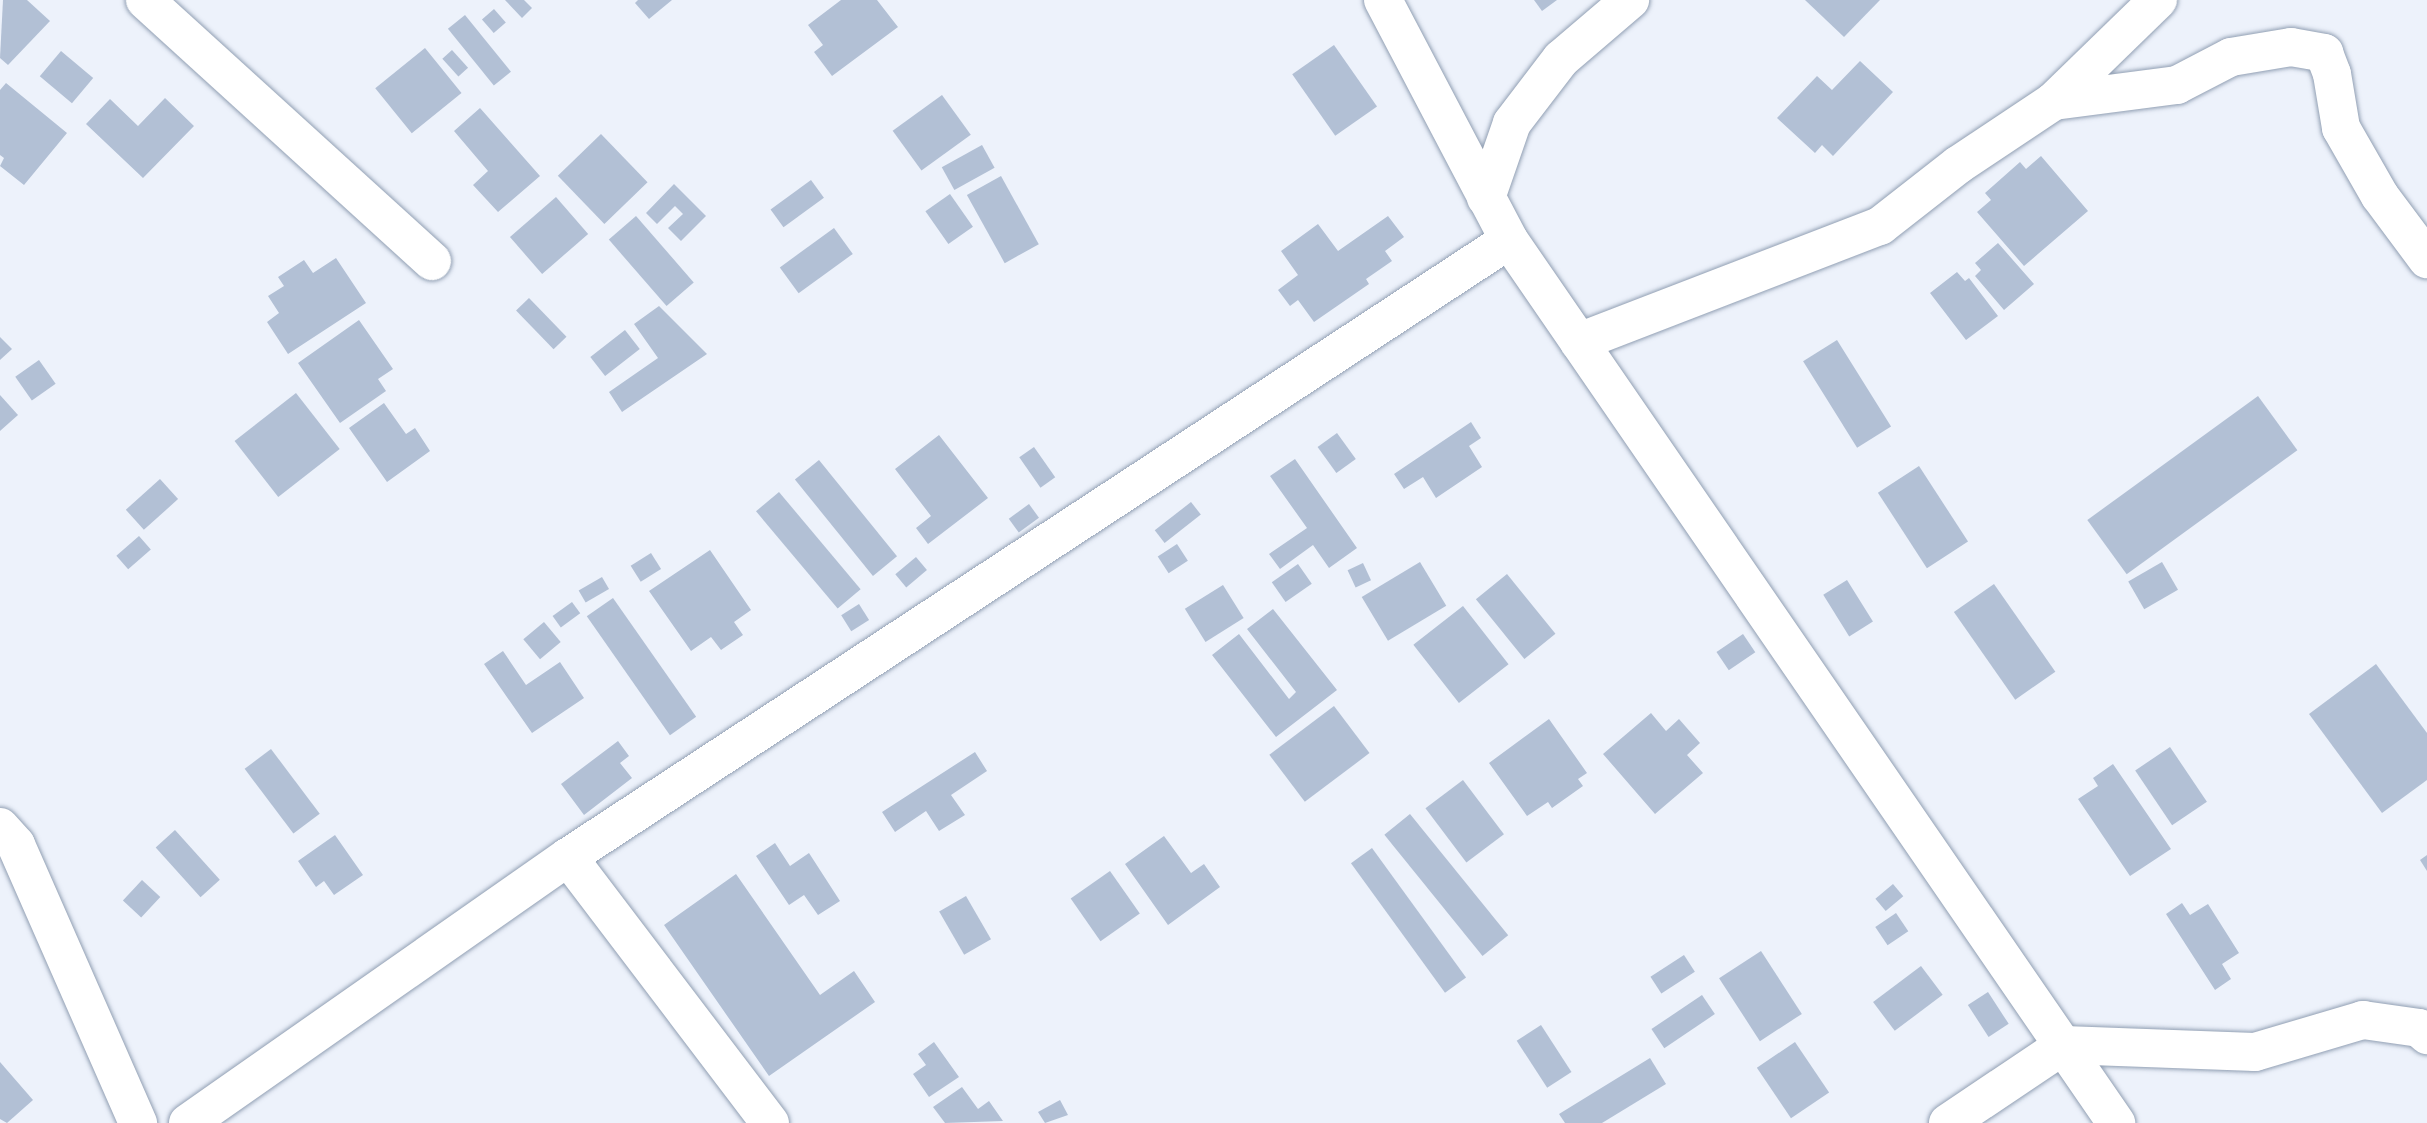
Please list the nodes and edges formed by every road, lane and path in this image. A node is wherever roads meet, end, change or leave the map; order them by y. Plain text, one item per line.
1 (145, 0) edge
2 (1383, 0) edge
3 (1630, 0) edge
4 (2158, 0) edge
5 (2053, 101) junction
6 (1486, 198) junction
7 (1509, 240) junction
8 (2427, 259) edge
9 (432, 261) dead end
10 (1579, 342) junction
11 (0, 827) edge
12 (568, 858) junction
13 (2427, 1035) edge
14 (2064, 1045) junction
15 (138, 1123) edge
16 (188, 1123) edge
17 (770, 1123) edge
18 (1948, 1123) edge
19 (2116, 1123) edge

1 - 9 street
2 - 6 street
3 - 6 street
4 - 5 street
5 - 8 street
5 - 10 street
6 - 7 street
7 - 10 street
7 - 12 street
10 - 14 street
11 - 15 street
12 - 16 street
12 - 17 street
13 - 14 street
14 - 18 street
14 - 19 street

